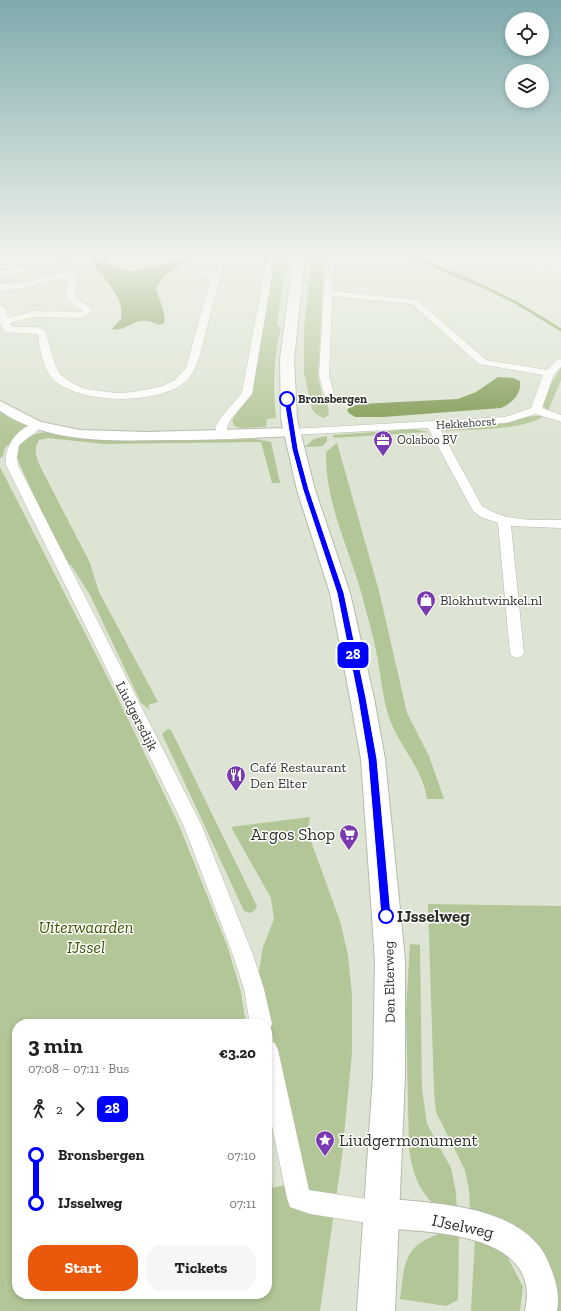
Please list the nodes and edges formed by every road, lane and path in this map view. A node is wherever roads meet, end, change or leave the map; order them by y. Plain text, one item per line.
1 (3, 318) edge
2 (18, 318) edge
3 (204, 318) edge
4 (260, 318) edge
5 (292, 318) edge
6 (327, 318) edge
7 (434, 318) edge
8 (4, 322) junction
9 (561, 362) edge
10 (548, 373) junction
11 (330, 398) dead end
12 (0, 405) edge
13 (536, 410) junction
14 (561, 419) edge
15 (38, 425) junction
16 (432, 425) junction
17 (291, 432) junction
18 (222, 436) junction
19 (504, 521) junction
20 (561, 524) edge
21 (517, 653) dead end
22 (261, 1019) edge
23 (272, 1073) edge
24 (380, 1213) junction
25 (376, 1311) edge
26 (541, 1311) edge

1 - 8 street
2 - 8 street
3 - 8 street
4 - 18 street
5 - 17 main road, Den Elterweg
6 - 11 street
7 - 10 street
9 - 10 street
10 - 13 street
12 - 15 street
13 - 14 street
13 - 16 street, Hekkehorst
15 - 18 street
15 - 22 street, Liudgersdijk
16 - 17 street, Hekkehorst
16 - 19 street
17 - 18 street
17 - 24 main road, Den Elterweg
19 - 20 street
19 - 21 street
23 - 24 street
24 - 25 main road, Den Elterweg
24 - 26 street, IJselweg

